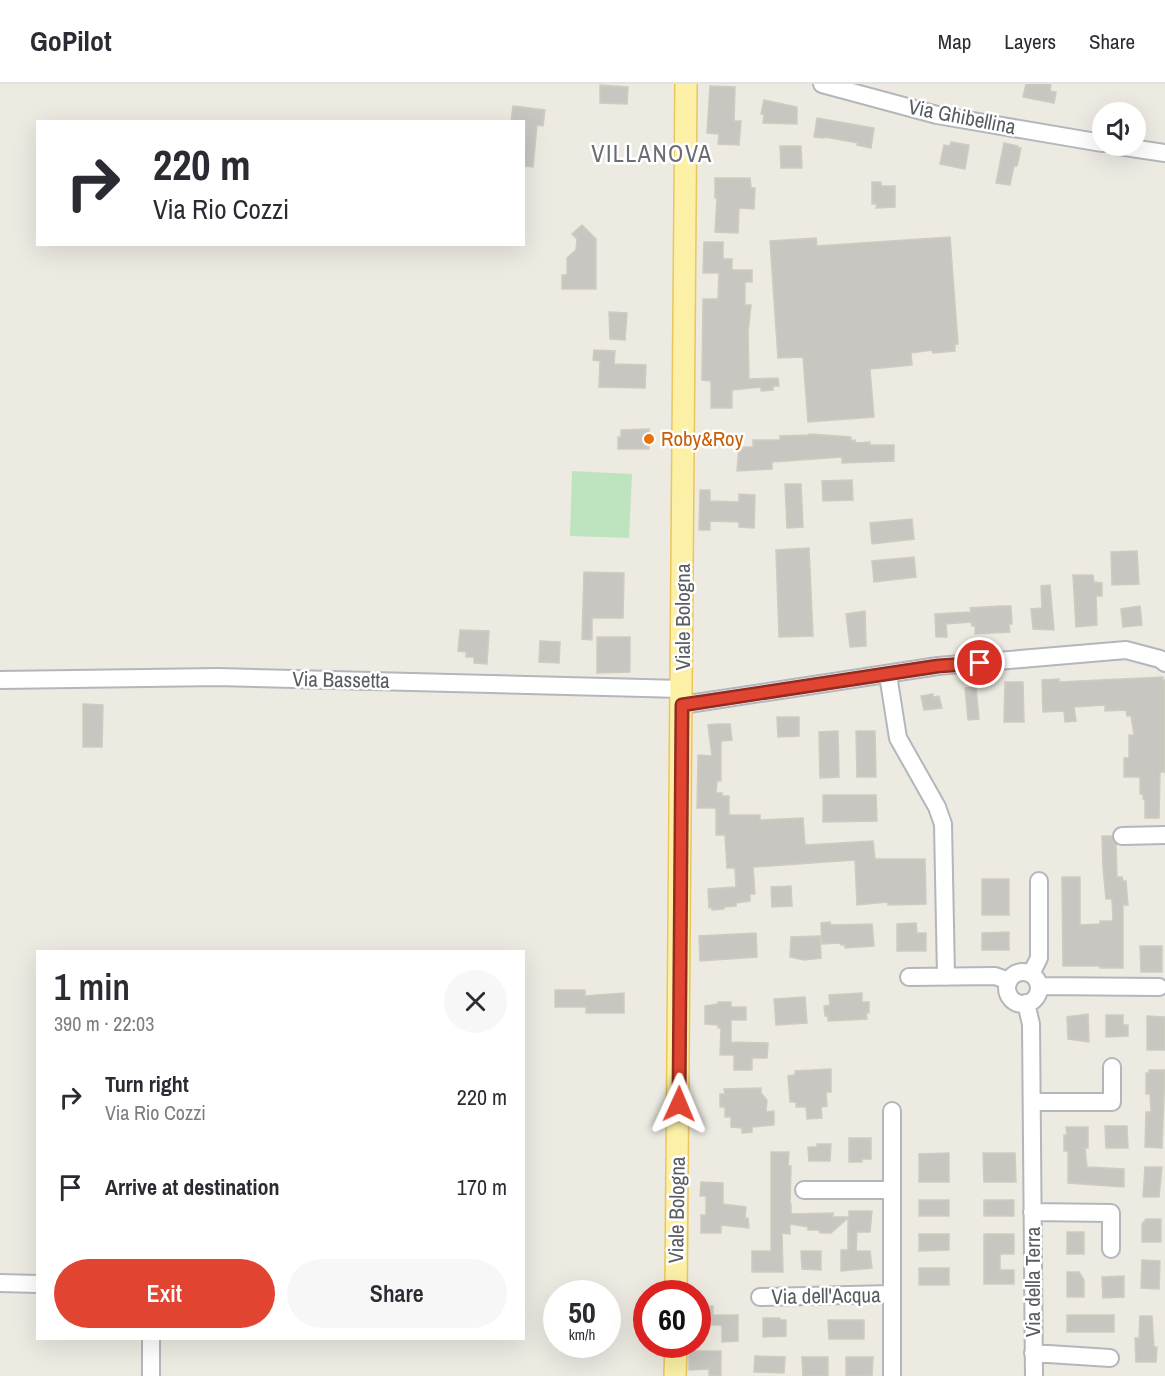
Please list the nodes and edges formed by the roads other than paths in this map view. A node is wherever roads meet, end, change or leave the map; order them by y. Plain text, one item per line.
1 (822, 84) edge
2 (688, 86) edge
3 (1092, 141) edge
4 (1146, 150) edge
5 (1165, 153) edge
6 (1165, 663) edge
7 (888, 675) junction
8 (0, 680) edge
9 (682, 697) junction
10 (1165, 835) edge
11 (1122, 836) dead end
12 (1039, 881) dead end
13 (946, 976) junction
14 (909, 977) dead end
15 (1035, 980) junction
16 (1010, 981) junction
17 (1160, 987) dead end
18 (1026, 1004) junction
19 (1112, 1067) dead end
20 (1032, 1102) junction
21 (892, 1111) dead end
22 (804, 1190) dead end
23 (892, 1190) junction
24 (1032, 1212) junction
25 (1111, 1249) dead end
26 (676, 1280) edge
27 (0, 1283) edge
28 (36, 1284) edge
29 (892, 1294) junction
30 (760, 1297) dead end
31 (151, 1340) edge
32 (1033, 1353) junction
33 (676, 1358) edge
34 (1110, 1358) dead end
35 (151, 1376) edge
36 (675, 1376) edge
37 (892, 1376) edge
38 (1034, 1376) edge

1 - 3 street, Via Ghibellina
2 - 9 main road, Viale Bologna
4 - 5 street
6 - 7 street, Via Bassetta
7 - 9 street, Via Bassetta
7 - 13 street
8 - 9 street, Via Bassetta
9 - 26 main road, Viale Bologna
10 - 11 street
12 - 15 street
13 - 14 street
13 - 16 street
15 - 16 street
15 - 17 street
15 - 18 street
16 - 18 street
18 - 20 street, Via della Terra
19 - 20 street
20 - 24 street, Via della Terra
21 - 23 street, Via dell'Acqua
22 - 23 street
23 - 29 street, Via dell'Acqua
24 - 25 street, Via della Terra
24 - 32 street, Via della Terra
27 - 28 street
29 - 30 street, Via dell'Acqua
29 - 37 street, Via dell'Acqua
31 - 35 street
32 - 34 street, Via della Terra
32 - 38 street, Via della Terra
33 - 36 main road

